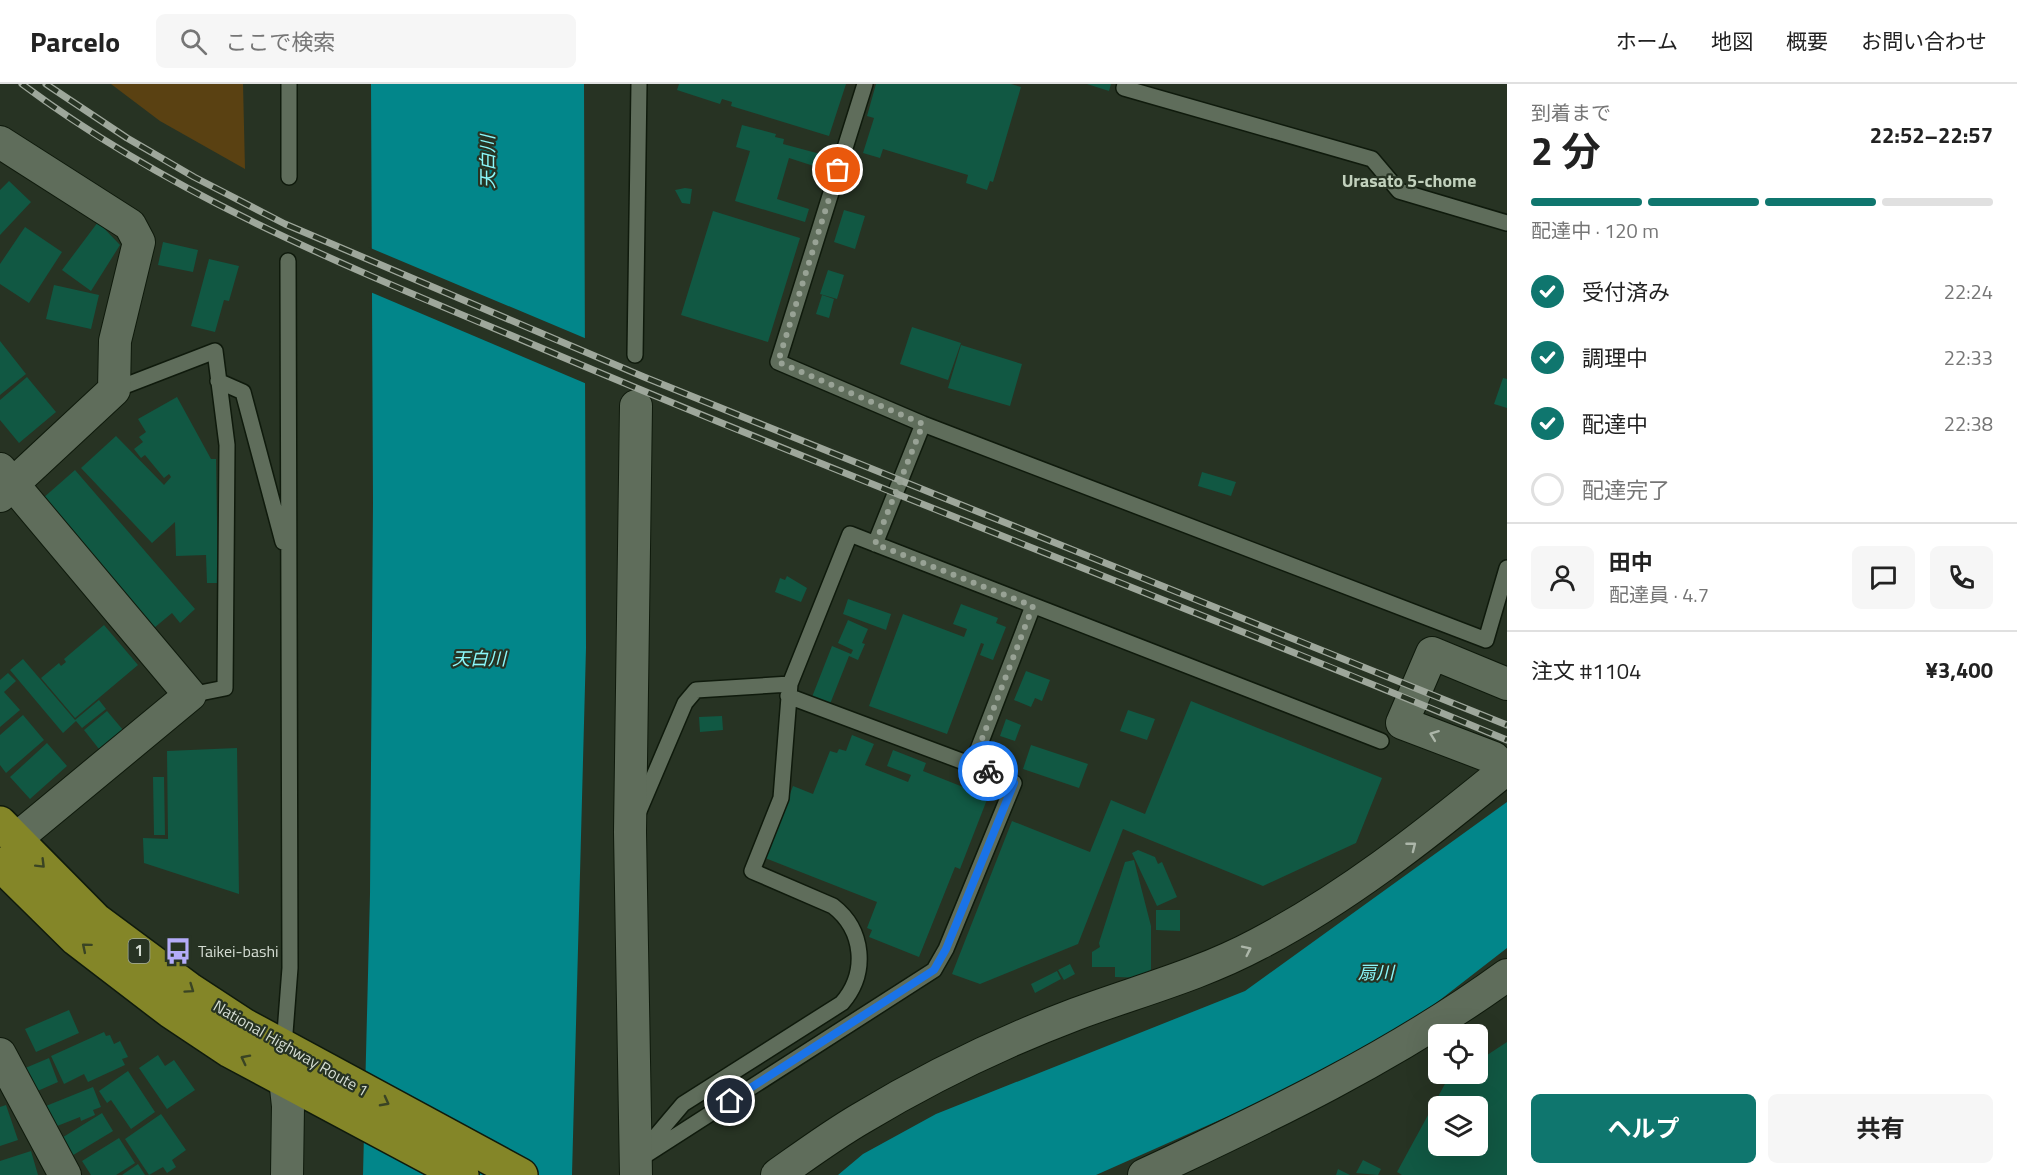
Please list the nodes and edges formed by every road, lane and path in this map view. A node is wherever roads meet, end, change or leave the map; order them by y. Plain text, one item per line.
1 (289, 84) edge
2 (639, 84) edge
3 (865, 84) edge
4 (1125, 84) edge
5 (0, 142) edge
6 (289, 177) dead end
7 (1507, 223) edge
8 (288, 261) dead end
9 (635, 355) dead end
10 (218, 381) junction
11 (114, 390) junction
12 (636, 406) dead end
13 (923, 424) junction
14 (5, 483) edge
15 (875, 544) junction
16 (289, 563) junction
17 (1507, 568) edge
18 (1033, 606) junction
19 (1507, 684) edge
20 (789, 690) junction
21 (190, 695) junction
22 (1381, 741) dead end
23 (972, 765) junction
24 (630, 832) junction
25 (5, 842) edge
26 (1507, 975) edge
27 (0, 1054) edge
28 (291, 1066) junction
29 (636, 1168) edge
30 (65, 1175) edge
31 (287, 1175) edge
32 (462, 1175) edge
33 (520, 1175) edge
34 (777, 1175) edge
35 (1144, 1175) edge

1 - 6 lane
2 - 9 lane
3 - 13 lane
4 - 7 lane
5 - 11 street
8 - 16 lane
10 - 11 lane
10 - 16 lane
10 - 21 lane
11 - 14 street
12 - 24 street
13 - 15 lane
13 - 17 lane
14 - 21 street
15 - 18 lane
15 - 20 lane
16 - 28 lane
18 - 22 lane
18 - 23 lane
34 -> 19 street
20 - 23 lane
20 - 24 lane
20 - 29 lane
21 - 25 street
23 - 29 lane
24 - 29 street
25 - 28 highway, National Highway Route 1 / 1
26 - 35 street
27 - 30 street
28 - 31 street
28 - 32 highway, National Highway Route 1 / 1
28 -> 33 highway, National Highway Route 1 / 1

